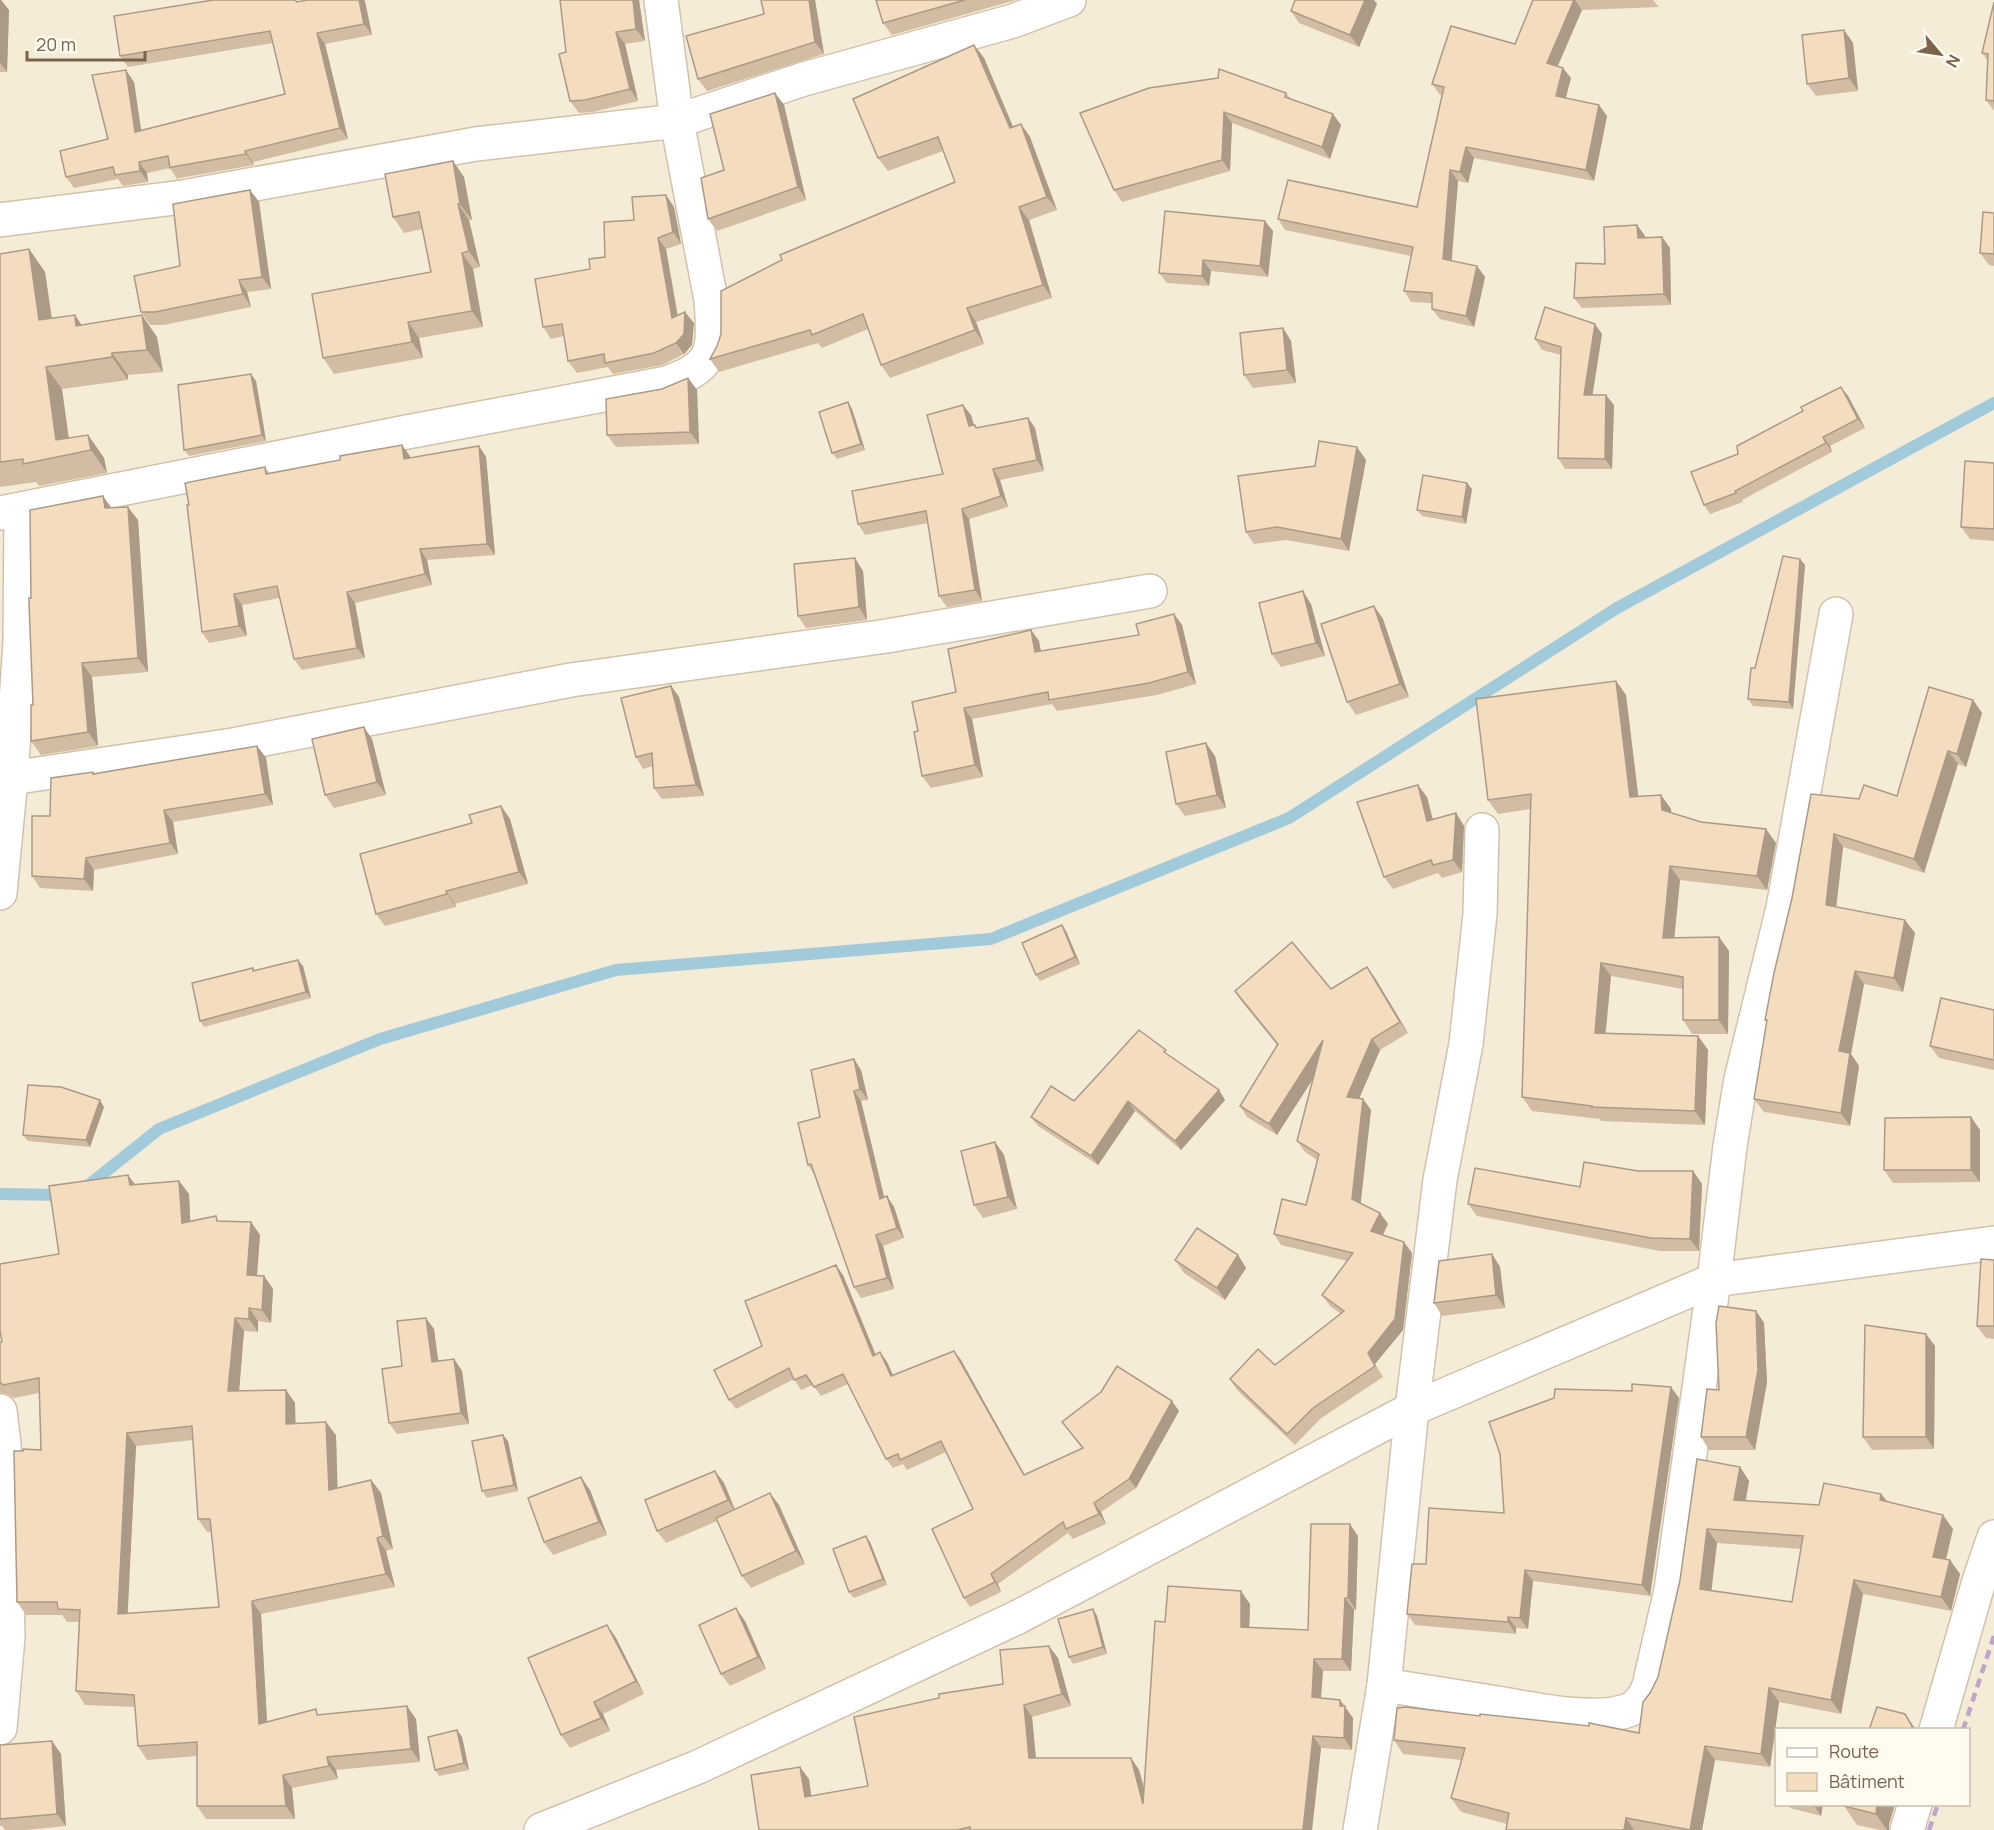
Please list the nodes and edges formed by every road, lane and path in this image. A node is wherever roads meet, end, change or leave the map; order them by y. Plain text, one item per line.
1 (661, 0) edge
2 (1069, 0) edge
3 (1009, 11) edge
4 (677, 121) junction
5 (0, 220) edge
6 (10, 512) edge
7 (1150, 591) dead end
8 (1836, 614) dead end
9 (11, 778) junction
10 (1482, 830) dead end
11 (2, 852) edge
12 (0, 893) edge
13 (1994, 1243) edge
14 (1714, 1280) junction
15 (1412, 1409) junction
16 (0, 1411) edge
17 (1994, 1537) edge
18 (1384, 1685) junction
19 (0, 1728) edge
20 (1937, 1728) edge
21 (1914, 1806) edge
22 (542, 1830) edge
23 (1360, 1830) edge
24 (1907, 1830) edge

1 - 4 street
2 - 3 street
3 - 4 street
4 - 5 street
4 - 6 street
6 - 9 street
7 - 9 street
8 - 14 street
9 - 11 street
10 - 15 street
11 - 12 street
13 - 14 street
14 - 15 street
14 - 18 street
15 - 18 street
15 - 22 street
16 - 19 street
17 - 20 street
18 - 23 street
21 - 24 street

